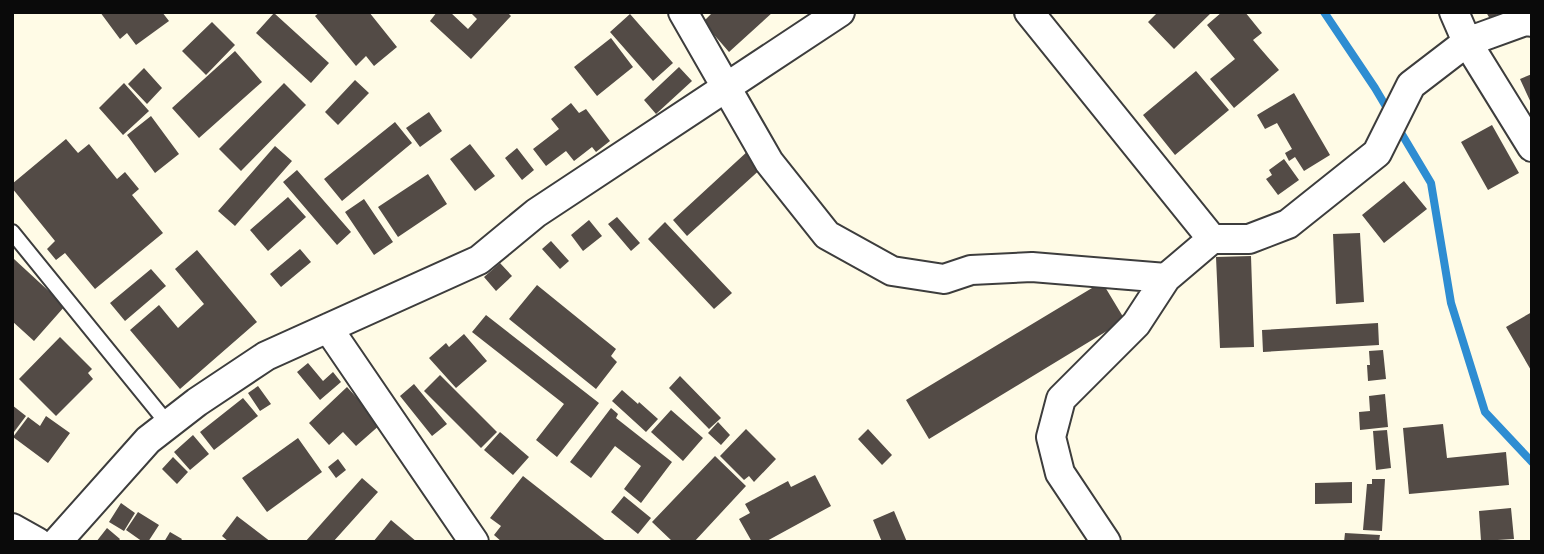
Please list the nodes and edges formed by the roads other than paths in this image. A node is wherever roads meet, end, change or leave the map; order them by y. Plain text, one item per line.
1 (683, 12) edge
2 (840, 12) edge
3 (1029, 12) edge
4 (1454, 12) edge
5 (1532, 22) edge
6 (1467, 43) junction
7 (726, 87) junction
8 (1532, 147) edge
9 (12, 232) edge
10 (1212, 239) junction
11 (1166, 278) junction
12 (328, 328) junction
13 (168, 424) junction
14 (12, 528) edge
15 (37, 542) edge
16 (57, 542) edge
17 (474, 542) edge
18 (1106, 542) edge

1 - 7 street
2 - 7 street
3 - 10 street
4 - 6 street
5 - 6 street
6 - 8 street
6 - 10 street
7 - 11 street
7 - 12 street
9 - 13 lane
10 - 11 street
11 - 18 street
12 - 13 street
12 - 17 street
13 - 16 street
14 - 15 street

